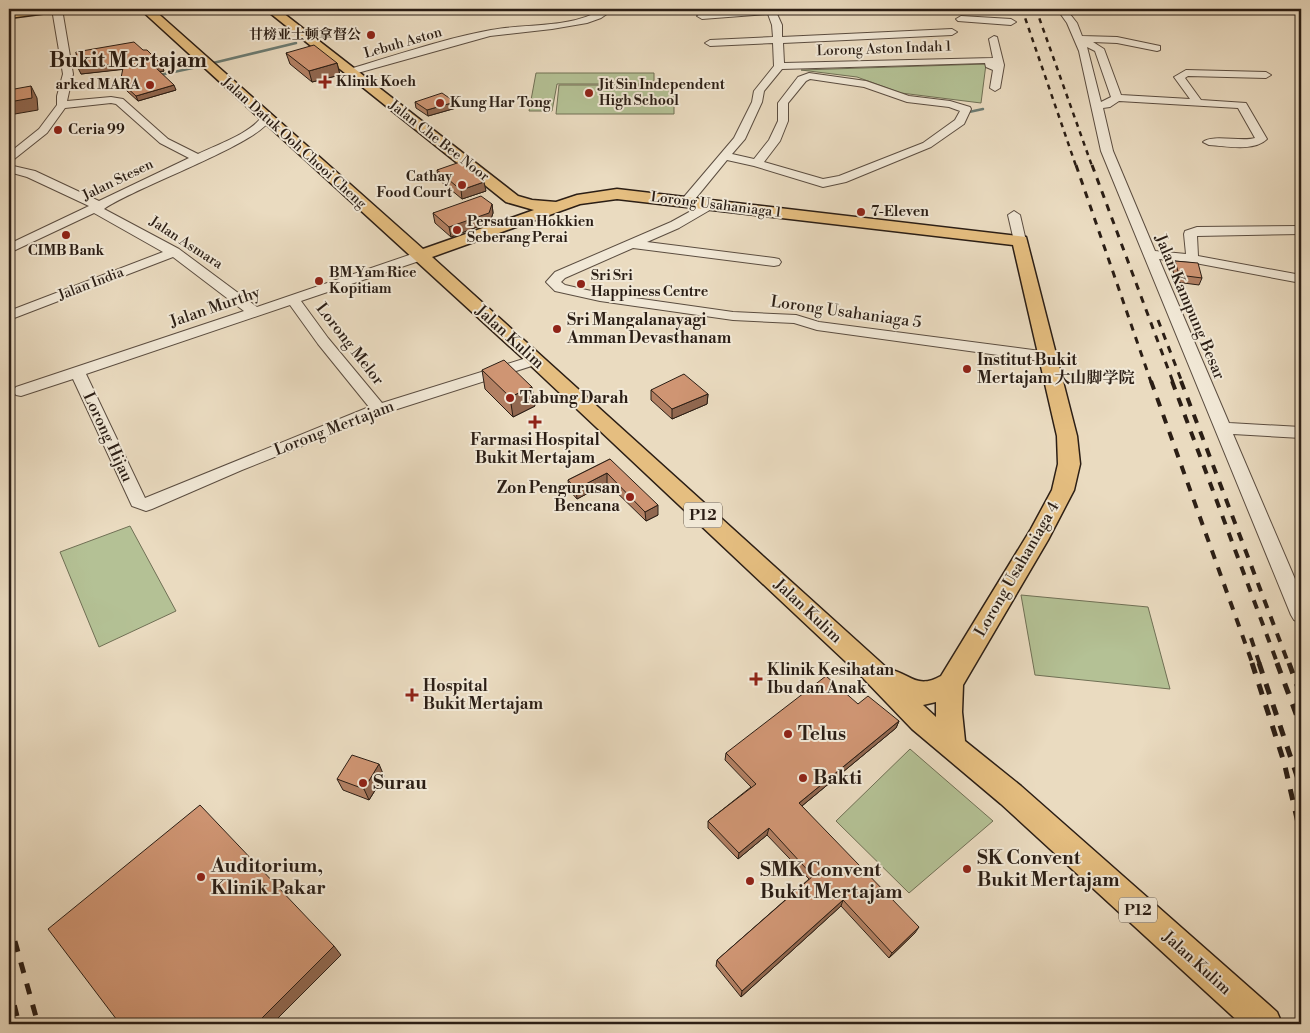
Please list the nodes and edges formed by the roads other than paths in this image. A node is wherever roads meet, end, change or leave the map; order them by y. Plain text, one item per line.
1 (47, 9) edge
2 (57, 9) edge
3 (146, 9) edge
4 (271, 9) edge
5 (609, 9) edge
6 (864, 9) edge
7 (977, 9) edge
8 (1062, 9) edge
9 (772, 10) edge
10 (9, 15) edge
11 (702, 16) dead end
12 (961, 19) dead end
13 (980, 20) junction
14 (1010, 22) dead end
15 (952, 32) dead end
16 (778, 38) junction
17 (994, 39) dead end
18 (1079, 39) junction
19 (710, 43) dead end
20 (1157, 48) dead end
21 (779, 66) junction
22 (998, 68) junction
23 (350, 72) junction
24 (1266, 75) dead end
25 (995, 88) dead end
26 (1117, 98) junction
27 (770, 103) junction
28 (1198, 103) junction
29 (62, 105) junction
30 (1097, 105) junction
31 (266, 118) junction
32 (285, 134) junction
33 (240, 138) junction
34 (1209, 142) dead end
35 (724, 156) junction
36 (9, 158) edge
37 (198, 158) junction
38 (757, 163) junction
39 (9, 168) edge
40 (512, 200) junction
41 (687, 201) junction
42 (566, 204) junction
43 (711, 204) junction
44 (97, 207) junction
45 (1014, 215) dead end
46 (1301, 230) edge
47 (488, 232) junction
48 (1020, 241) junction
49 (632, 244) junction
50 (9, 249) edge
51 (174, 252) junction
52 (1149, 254) junction
53 (420, 256) junction
54 (1190, 258) junction
55 (774, 262) dead end
56 (1301, 279) edge
57 (293, 299) junction
58 (256, 312) junction
59 (9, 316) edge
60 (1048, 357) junction
61 (536, 360) junction
62 (77, 372) junction
63 (21, 391) dead end
64 (379, 409) junction
65 (1222, 428) junction
66 (1301, 432) edge
67 (138, 502) joint
68 (1301, 615) edge
69 (871, 670) junction
70 (950, 684) junction
71 (952, 746) junction
72 (1265, 1024) edge

1 - 10 main road
2 - 29 street
3 - 31 main road, Jalan Datuk Ooh Chooi Cheng
4 - 23 main road, Jalan Che Bee Noor
5 - 23 street, Lebuh Aston
6 - 9 street
7 - 13 street
8 - 18 street, Jalan Kampung Besar
9 - 11 street
9 - 16 street
12 - 13 street
13 - 14 street
15 - 16 street
16 - 19 street
16 - 21 street
17 - 22 street
18 - 20 street
18 - 26 street
18 - 30 street, Jalan Kampung Besar
21 - 22 street, Lorong Aston Indah 1
21 - 27 street
22 - 25 street
23 - 40 main road, Jalan Che Bee Noor
24 - 28 street
26 - 28 street
26 - 30 street
27 - 35 street
27 - 38 street
27 - 38 street
28 - 34 street
29 - 36 street
29 - 37 street
30 - 52 street, Jalan Kampung Besar
31 - 32 main road, Jalan Datuk Ooh Chooi Cheng
31 - 33 street, Jalan Stesen
32 - 33 street, Jalan Stesen
32 - 53 main road, Jalan Datuk Ooh Chooi Cheng
33 - 37 street, Jalan Stesen
35 - 38 street
35 - 41 street
37 - 44 street, Jalan Stesen
39 - 44 street, Jalan Asmara
40 - 42 main road
40 - 47 main road
41 - 42 main road, Lorong Usahaniaga 1
41 - 43 main road, Lorong Usahaniaga 1
42 - 47 main road, Lorong Usahaniaga 1
43 - 48 main road, Lorong Usahaniaga 1
43 - 49 street
44 - 50 street, Jalan Stesen
44 - 51 street, Jalan Asmara
45 - 48 street, Lorong Usahaniaga 4
46 - 54 street
47 - 53 main road, Lorong Usahaniaga 1
48 - 60 main road, Lorong Usahaniaga 4
49 - 55 street
49 - 60 street, Lorong Usahaniaga 5
51 - 58 street, Jalan Asmara
51 - 59 street, Jalan India
52 - 54 street
52 - 65 street, Jalan Kampung Besar
53 - 57 street, Jalan Murthy
53 - 61 main road, Jalan Kulim / P12
54 - 56 street
57 - 58 street, Jalan Murthy
57 - 64 street, Lorong Melor
58 - 62 street, Jalan Murthy
60 - 70 main road, Lorong Usahaniaga 4
61 - 64 street, Lorong Mertajam
61 - 69 main road, Jalan Kulim / P12
62 - 63 street, Jalan Murthy
62 - 67 street, Lorong Hijau
64 - 67 street, Lorong Mertajam
65 - 66 street
65 - 68 street, Jalan Kampung Besar
69 - 70 main road
69 - 71 main road, Jalan Kulim / P12
70 - 71 main road
71 - 72 main road, Jalan Kulim / P12

